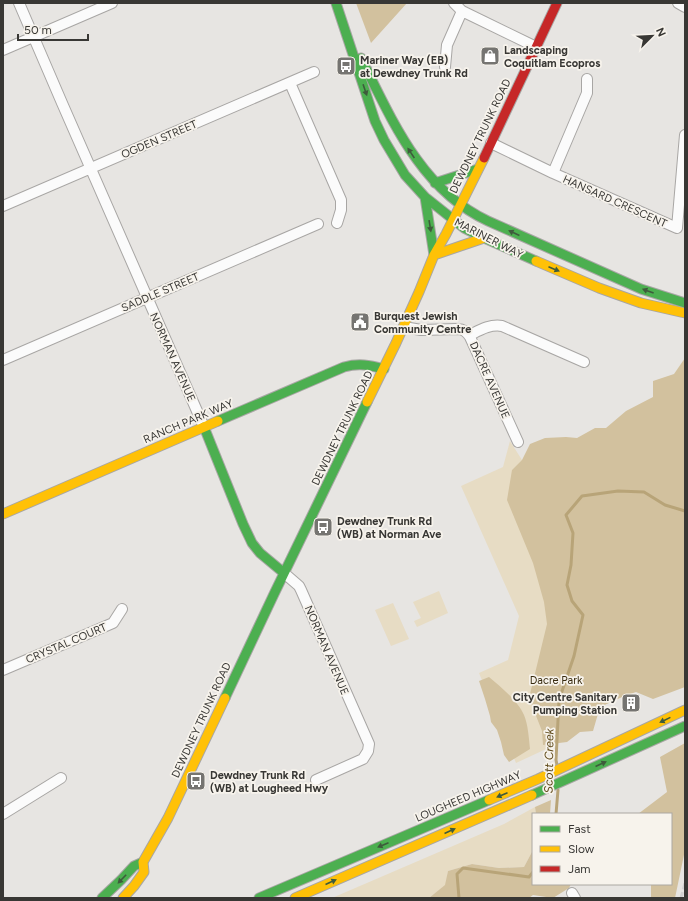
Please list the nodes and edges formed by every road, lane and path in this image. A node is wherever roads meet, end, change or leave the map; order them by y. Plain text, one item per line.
1 (19, 3) edge
2 (112, 3) edge
3 (336, 3) edge
4 (454, 3) edge
5 (556, 3) edge
6 (678, 3) edge
7 (685, 7) edge
8 (462, 12) junction
9 (338, 13) junction
10 (34, 36) junction
11 (536, 47) junction
12 (3, 50) edge
13 (445, 67) dead end
14 (314, 72) dead end
15 (587, 79) dead end
16 (290, 83) junction
17 (685, 135) edge
18 (491, 143) junction
19 (90, 168) junction
20 (478, 169) junction
21 (553, 173) junction
22 (436, 183) junction
23 (425, 197) junction
24 (461, 205) junction
25 (3, 206) edge
26 (453, 220) junction
27 (337, 223) dead end
28 (318, 224) dead end
29 (484, 238) junction
30 (434, 255) junction
31 (147, 298) junction
32 (685, 303) edge
33 (685, 313) edge
34 (404, 327) junction
35 (470, 335) junction
36 (3, 360) edge
37 (584, 362) dead end
38 (384, 368) junction
39 (204, 427) junction
40 (518, 442) dead end
41 (3, 514) edge
42 (284, 573) junction
43 (122, 609) dead end
44 (3, 670) edge
45 (685, 710) edge
46 (685, 726) edge
47 (61, 778) dead end
48 (316, 780) dead end
49 (3, 814) edge
50 (143, 862) junction
51 (102, 898) edge
52 (123, 898) edge
53 (259, 898) edge
54 (295, 898) edge

1 - 10 street, NORMAN AVENUE
2 - 10 street
3 - 9 main road, MARINER WAY
4 - 8 street
5 - 11 main road, DEWDNEY TRUNK ROAD
6 - 7 street
8 - 11 street
8 - 13 street
22 -> 9 main road, MARINER WAY
9 -> 23 main road, MARINER WAY
10 - 12 street
10 - 19 street, NORMAN AVENUE
11 - 18 main road, DEWDNEY TRUNK ROAD
14 - 16 street, OGDEN STREET
15 - 21 street
16 - 19 street, OGDEN STREET
16 - 27 street
17 - 21 street, HANSARD CRESCENT
18 - 20 main road, DEWDNEY TRUNK ROAD
18 - 21 street, HANSARD CRESCENT
19 - 25 street, OGDEN STREET
19 - 31 street, NORMAN AVENUE
20 - 22 main road
20 - 24 main road, DEWDNEY TRUNK ROAD
22 - 24 main road, MARINER WAY
23 - 26 main road, MARINER WAY
23 -> 30 main road
24 - 26 main road, DEWDNEY TRUNK ROAD
32 -> 24 main road, MARINER WAY
26 - 29 main road, MARINER WAY
26 - 30 main road, DEWDNEY TRUNK ROAD
28 - 31 street, SADDLE STREET
29 - 30 main road
29 -> 33 main road, MARINER WAY
30 - 34 main road, DEWDNEY TRUNK ROAD
31 - 36 street, SADDLE STREET
31 - 39 street, NORMAN AVENUE
34 - 35 street, DACRE AVENUE
34 - 38 main road, DEWDNEY TRUNK ROAD
35 - 37 street
35 - 40 street, DACRE AVENUE
38 - 39 main road, RANCH PARK WAY
38 - 42 main road, DEWDNEY TRUNK ROAD
39 - 41 main road, RANCH PARK WAY
39 - 42 main road, NORMAN AVENUE
42 - 48 street, NORMAN AVENUE
42 - 50 main road, DEWDNEY TRUNK ROAD
43 - 44 street, CRYSTAL COURT
45 -> 53 main road, LOUGHEED HIGHWAY
54 -> 46 main road
47 - 49 street
50 -> 51 main road, DEWDNEY TRUNK ROAD
50 - 52 main road, DEWDNEY TRUNK ROAD

